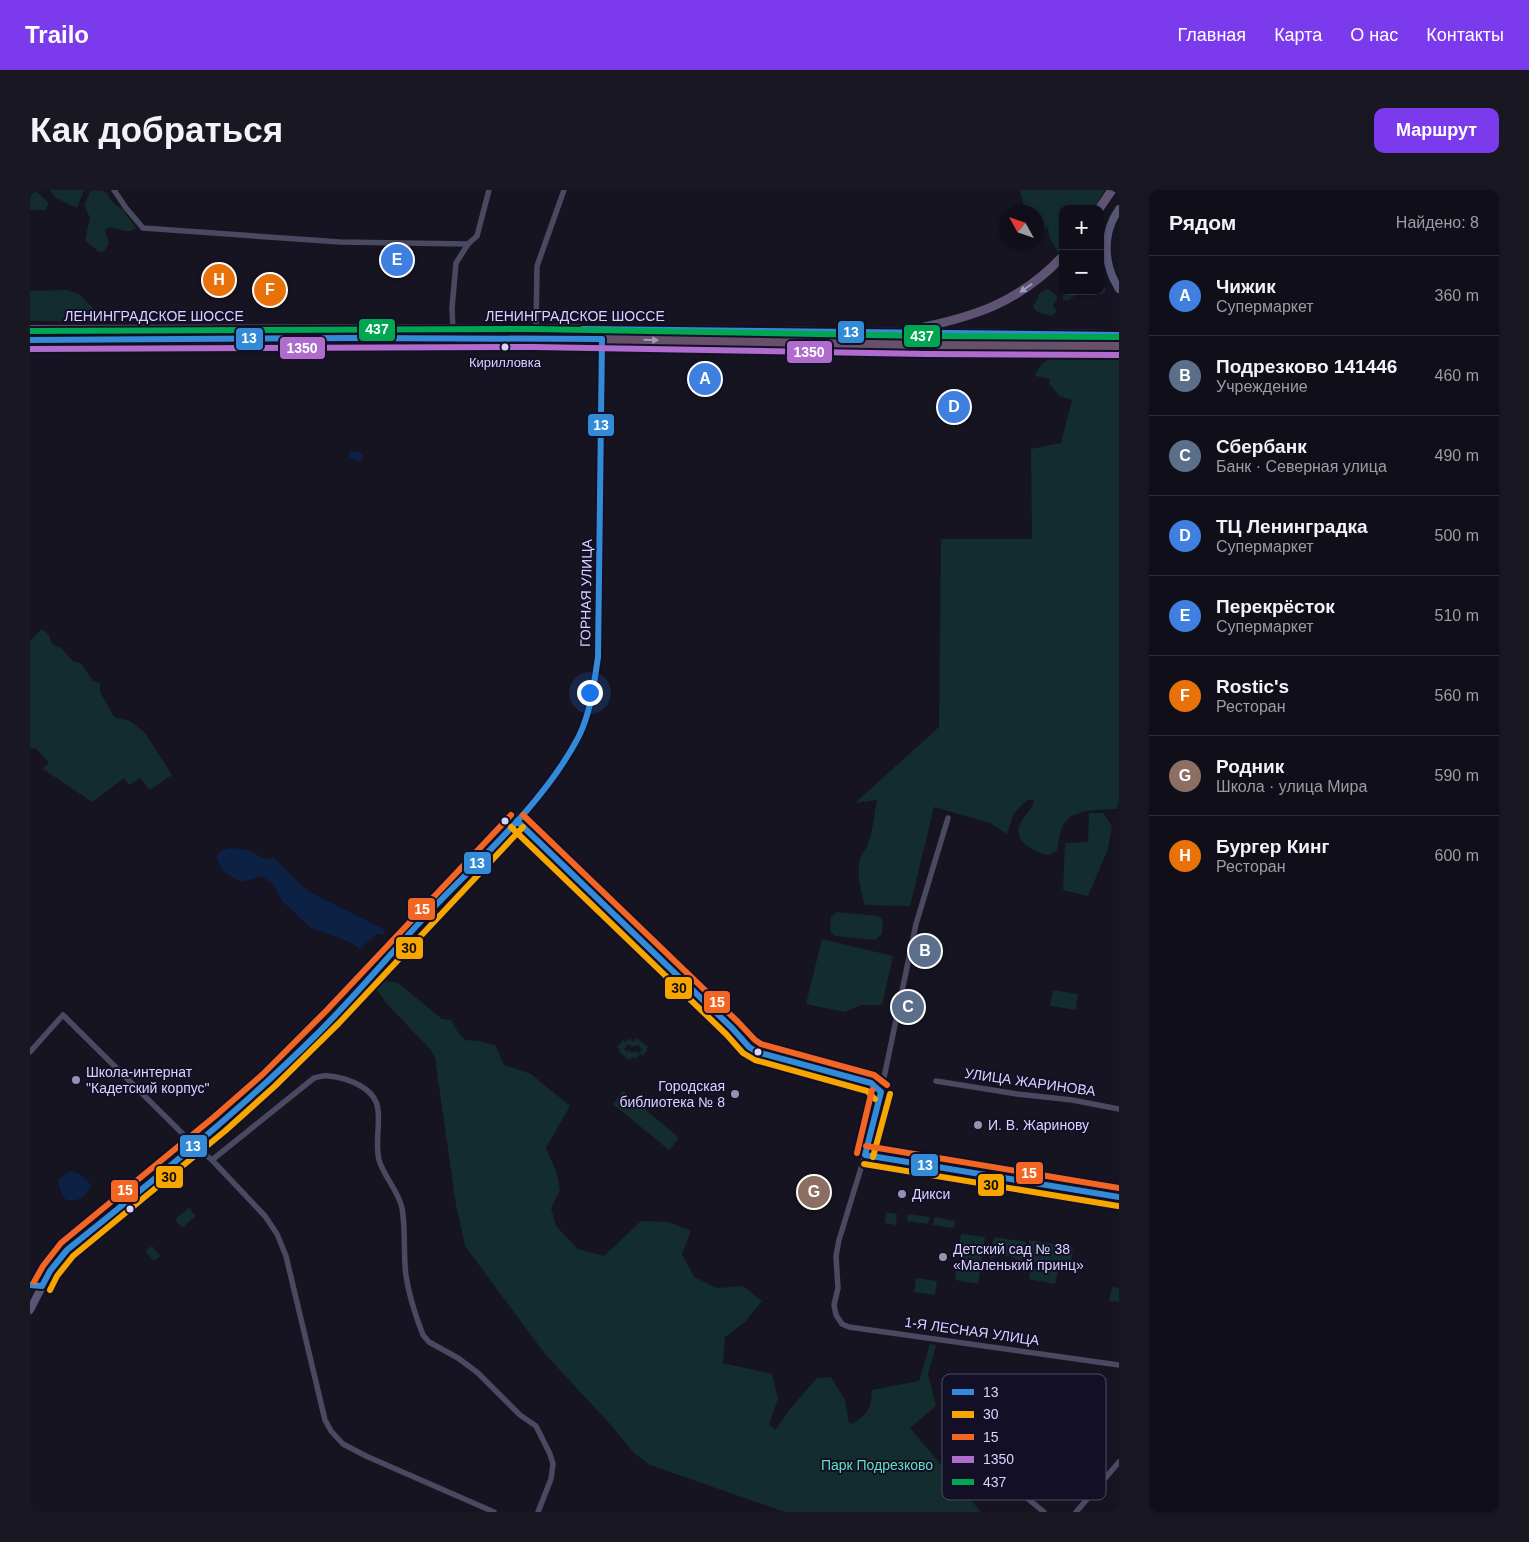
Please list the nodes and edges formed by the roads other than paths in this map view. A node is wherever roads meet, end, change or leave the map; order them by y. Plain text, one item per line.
1 (114, 190) edge
2 (489, 190) edge
3 (564, 190) edge
4 (1112, 190) edge
5 (1102, 205) edge
6 (1119, 209) edge
7 (468, 244) junction
8 (1059, 260) edge
9 (1119, 289) edge
10 (536, 329) junction
11 (30, 330) edge
12 (453, 330) junction
13 (892, 333) junction
14 (1119, 335) edge
15 (602, 339) junction
16 (30, 340) edge
17 (1119, 348) edge
18 (948, 818) dead end
19 (516, 821) junction
20 (30, 1052) edge
21 (936, 1081) dead end
22 (881, 1092) junction
23 (1119, 1109) edge
24 (195, 1146) junction
25 (864, 1155) junction
26 (212, 1160) junction
27 (1119, 1197) edge
28 (30, 1285) edge
29 (42, 1286) junction
30 (30, 1310) edge
31 (1119, 1364) edge
32 (1118, 1465) edge
33 (1106, 1478) edge
34 (1029, 1500) edge
35 (1087, 1500) edge
36 (494, 1512) edge
37 (538, 1512) edge
38 (1044, 1512) edge
39 (1076, 1512) edge

1 - 7 street
2 - 7 street
3 - 10 street
4 - 5 main road
6 - 9 street
7 - 12 street
8 -> 13 main road
10 - 12 highway, ЛЕНИНГРАДСКОЕ ШОССЕ
10 - 13 highway, ЛЕНИНГРАДСКОЕ ШОССЕ
11 - 12 highway, ЛЕНИНГРАДСКОЕ ШОССЕ
13 - 14 highway, ЛЕНИНГРАДСКОЕ ШОССЕ
15 - 16 highway, ЛЕНИНГРАДСКОЕ ШОССЕ
15 -> 17 highway, ЛЕНИНГРАДСКОЕ ШОССЕ
15 - 19 street, ГОРНАЯ УЛИЦА
18 - 22 street
19 - 22 street
19 - 24 street, ГОРНАЯ УЛИЦА
20 - 24 street
21 - 23 street, УЛИЦА ЖАРИНОВА
22 - 25 street
24 - 26 street
24 - 29 street, ГОРНАЯ УЛИЦА
25 - 27 street
25 - 31 street, 1-Я ЛЕСНАЯ УЛИЦА
26 - 36 street
26 - 37 street
28 - 29 street
29 - 30 street, ГОРНАЯ УЛИЦА
32 - 33 street
34 - 38 street
35 - 39 street

